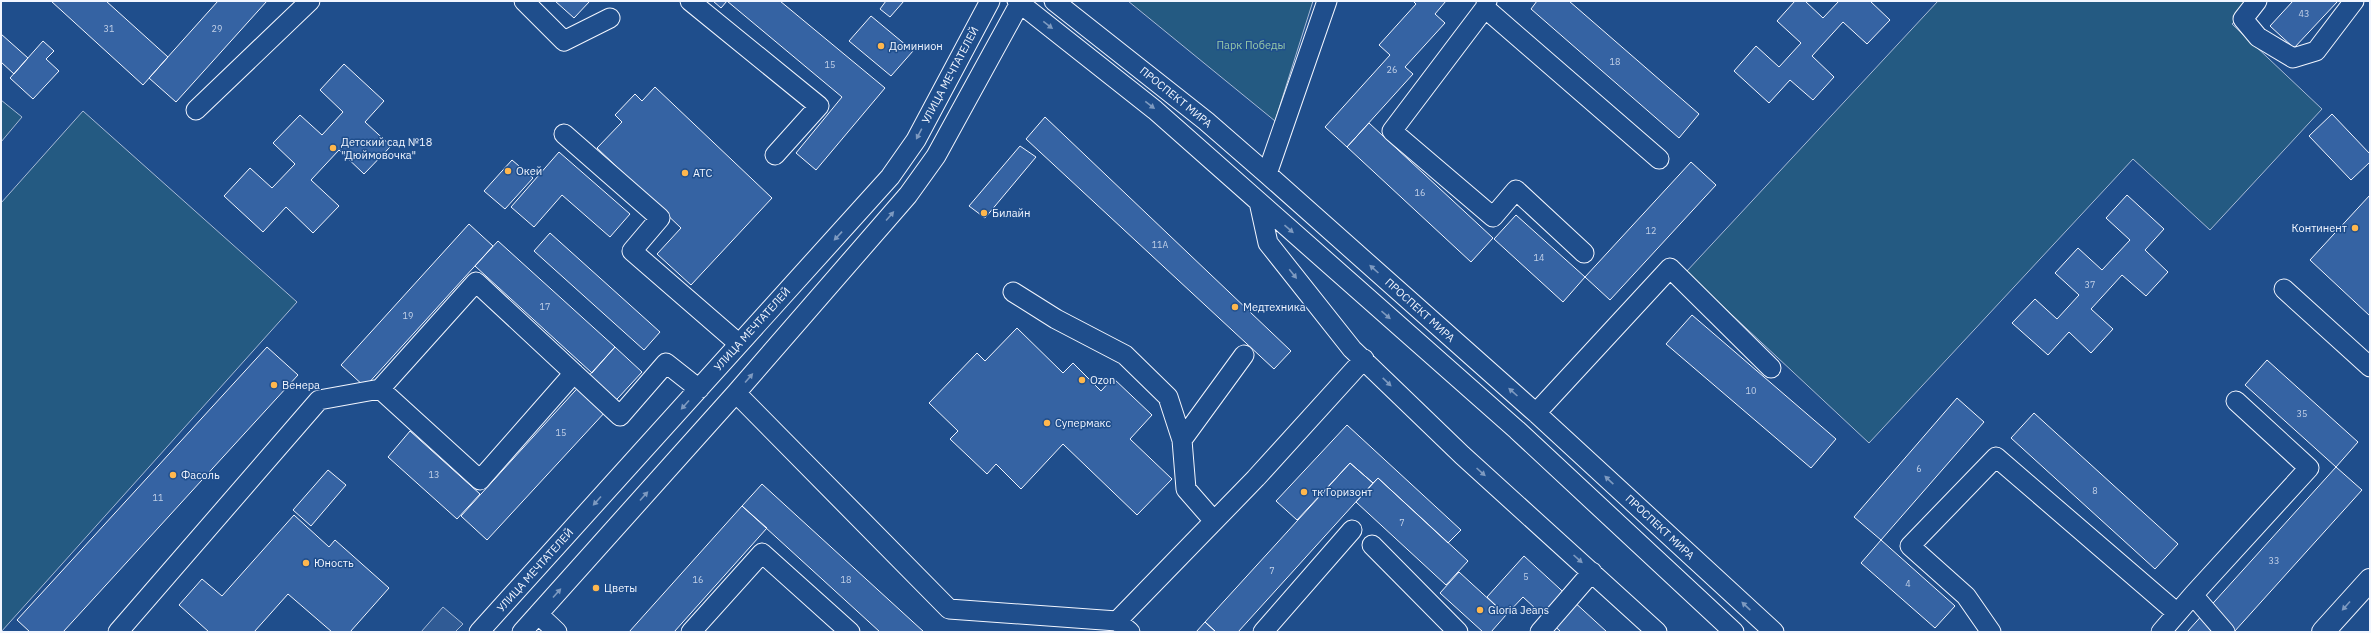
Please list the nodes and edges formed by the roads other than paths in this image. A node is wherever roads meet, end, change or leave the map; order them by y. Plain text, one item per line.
1 (310, 1) edge
2 (524, 1) edge
3 (690, 1) edge
4 (990, 1) edge
5 (1054, 1) edge
6 (1327, 1) edge
7 (2257, 1) edge
8 (2354, 1) edge
9 (1020, 2) edge
10 (1486, 4) edge
11 (610, 18) dead end
12 (196, 110) dead end
13 (564, 134) dead end
14 (775, 154) dead end
15 (1659, 159) dead end
16 (1267, 174) junction
17 (1259, 202) junction
18 (1584, 253) dead end
19 (2284, 289) dead end
20 (1013, 292) dead end
21 (738, 343) junction
22 (1244, 355) dead end
23 (1364, 359) junction
24 (2370, 367) edge
25 (1771, 368) dead end
26 (574, 373) junction
27 (380, 389) junction
28 (699, 389) junction
29 (736, 393) junction
30 (2236, 401) dead end
31 (1536, 413) junction
32 (1182, 440) junction
33 (1214, 521) junction
34 (1352, 530) dead end
35 (1372, 545) dead end
36 (1592, 572) junction
37 (2370, 580) edge
38 (2193, 595) junction
39 (2177, 613) junction
40 (538, 614) junction
41 (1123, 626) edge
42 (118, 632) edge
43 (479, 632) edge
44 (522, 632) edge
45 (557, 632) edge
46 (691, 632) edge
47 (850, 632) edge
48 (1263, 632) edge
49 (1458, 632) edge
50 (1540, 632) edge
51 (1657, 632) edge
52 (1734, 632) edge
53 (1774, 632) edge
54 (1990, 632) edge
55 (2161, 632) edge
56 (2225, 632) edge
57 (2323, 632) edge

1 - 12 street
2 - 11 street
3 - 14 street
4 -> 21 street, УЛИЦА МЕЧТАТЕЛЕЙ
5 - 16 street, ПРОСПЕКТ МИРА
6 - 16 street
7 - 8 street
9 -> 17 street, ПРОСПЕКТ МИРА
29 -> 9 street
10 - 15 street
10 - 18 street
13 - 21 street
31 -> 16 street, ПРОСПЕКТ МИРА
17 -> 23 street
17 -> 52 street, ПРОСПЕКТ МИРА
19 - 24 street
20 - 32 street
21 - 28 street, УЛИЦА МЕЧТАТЕЛЕЙ
22 - 32 street
23 - 33 street
23 -> 36 street
25 - 31 street
26 - 27 street
26 - 27 street
26 - 28 street
27 - 42 street
28 -> 43 street, УЛИЦА МЕЧТАТЕЛЕЙ
40 -> 29 street
29 - 41 street
30 - 38 street
53 -> 31 street, ПРОСПЕКТ МИРА
32 - 33 street
33 - 41 street
34 - 48 street
35 - 49 street
36 - 50 street
36 - 51 street
37 -> 57 main road
38 - 39 street
38 - 56 street
39 - 54 street
39 - 55 street
40 - 44 street
40 - 45 street
46 - 47 street

